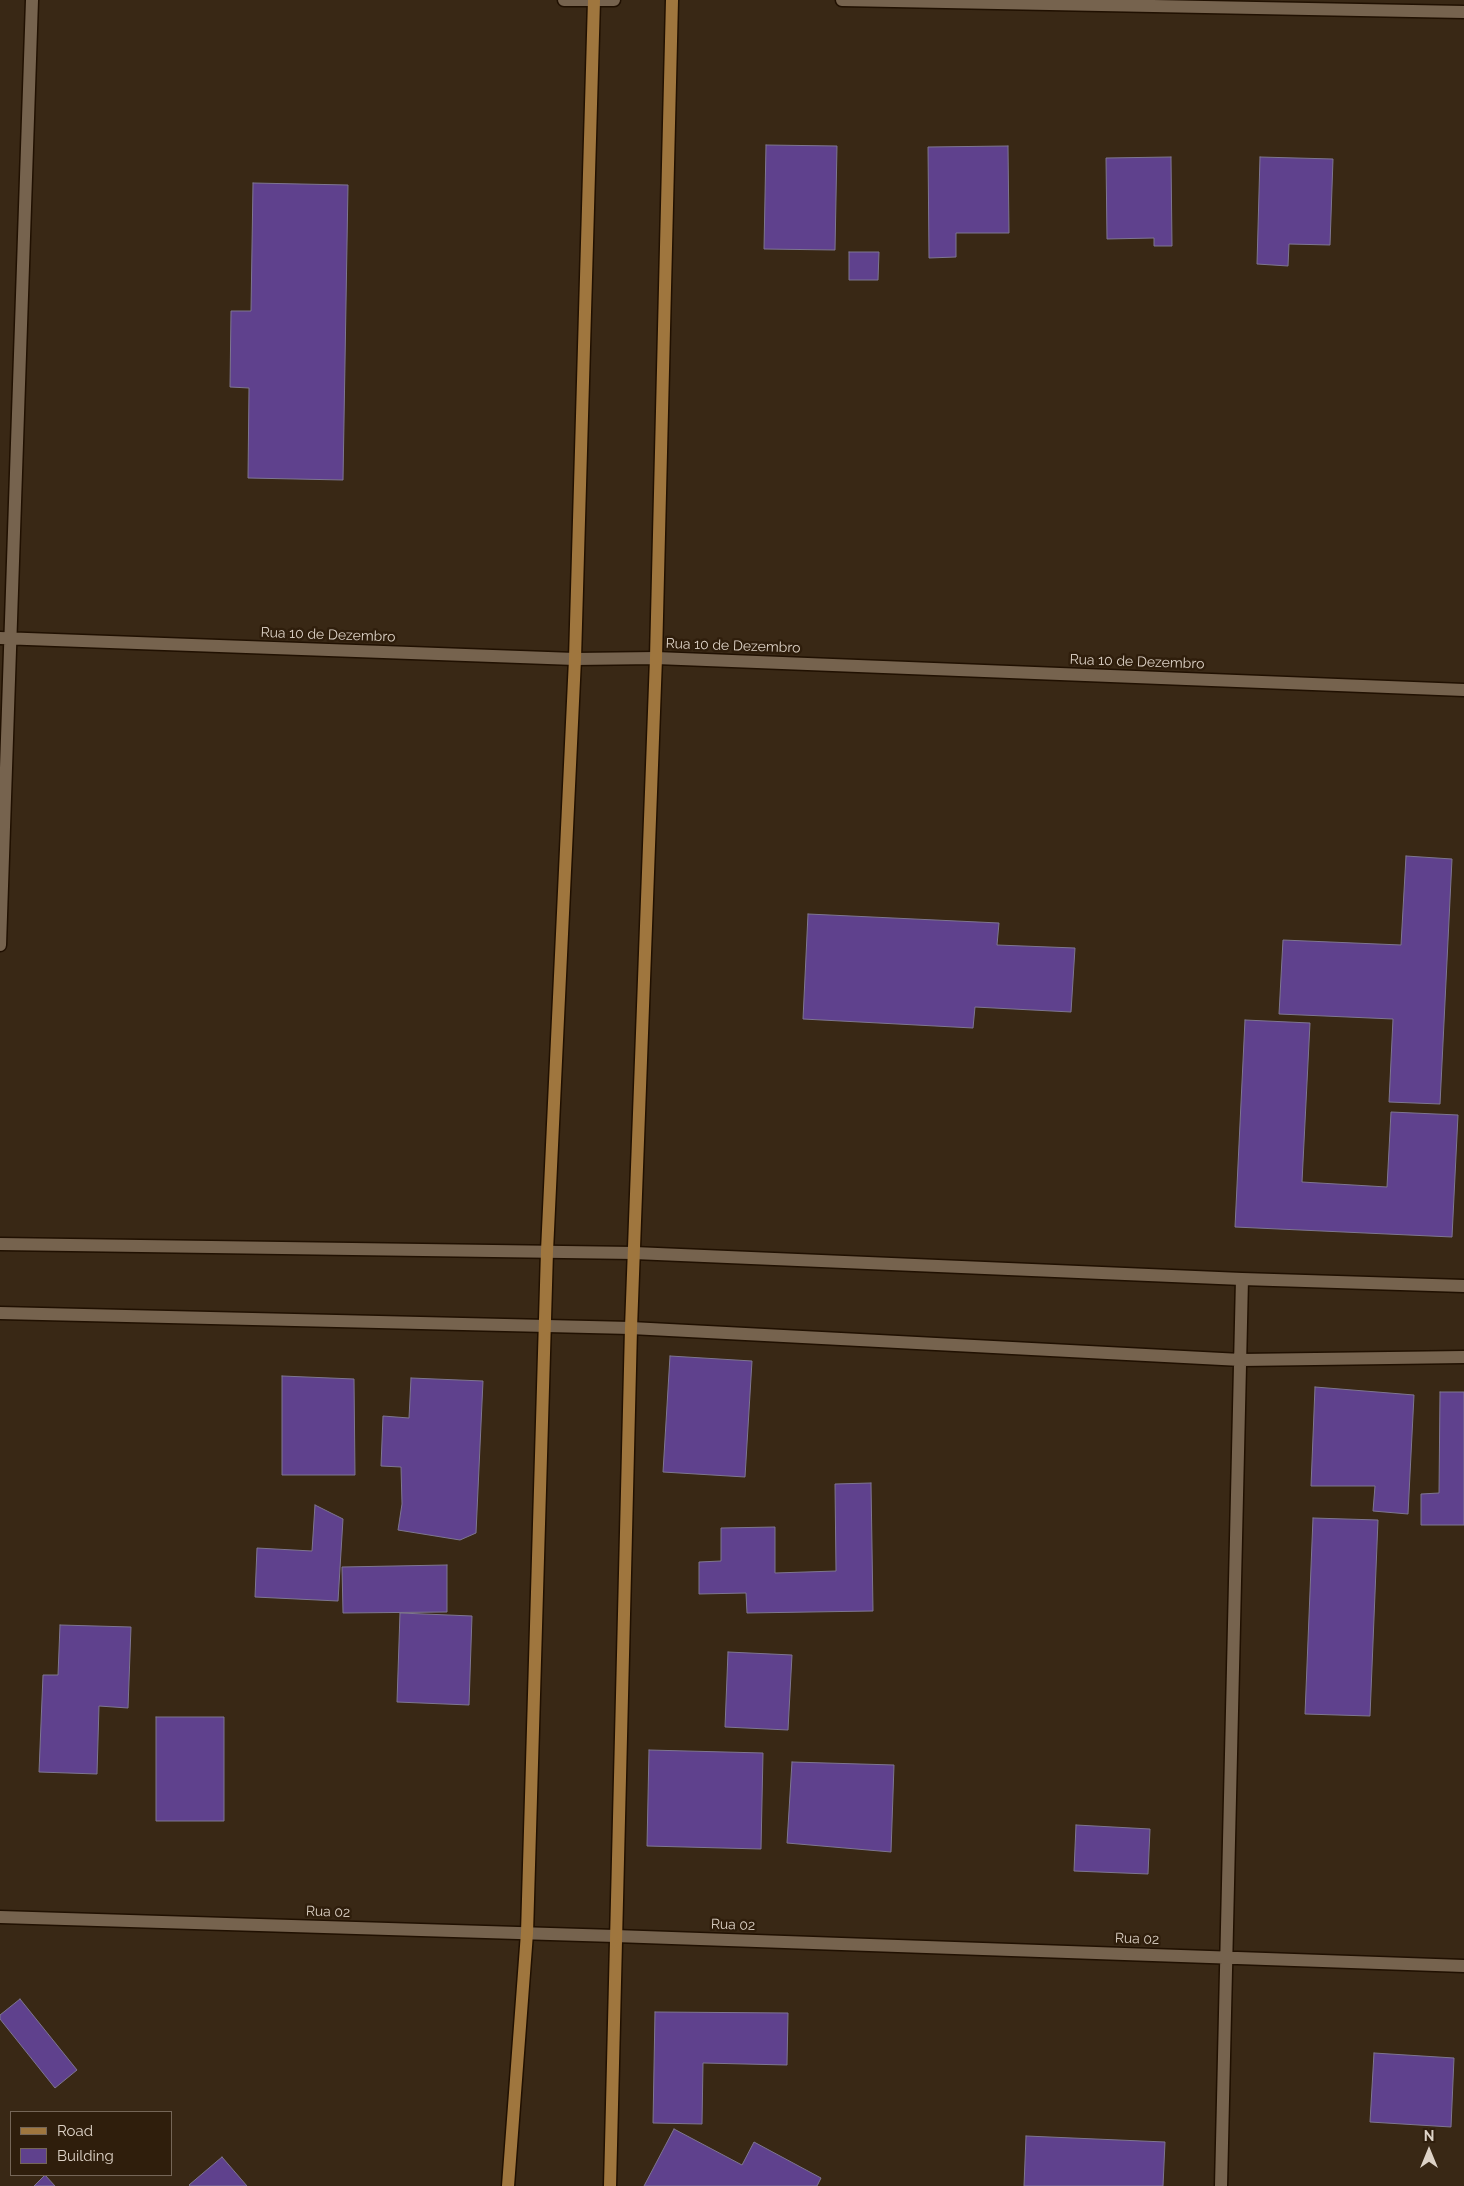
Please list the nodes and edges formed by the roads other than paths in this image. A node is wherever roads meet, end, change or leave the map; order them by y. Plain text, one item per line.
1 (32, 0) edge
2 (564, 0) edge
3 (614, 0) edge
4 (672, 0) edge
5 (842, 0) edge
6 (594, 1) edge
7 (1464, 12) edge
8 (5, 638) edge
9 (656, 658) junction
10 (574, 659) junction
11 (1464, 690) edge
12 (0, 945) edge
13 (0, 1244) edge
14 (547, 1251) junction
15 (634, 1253) junction
16 (1242, 1279) junction
17 (1464, 1286) edge
18 (0, 1313) edge
19 (546, 1325) junction
20 (632, 1328) junction
21 (1464, 1357) edge
22 (1241, 1360) junction
23 (0, 1917) edge
24 (527, 1933) junction
25 (615, 1936) junction
26 (1228, 1958) junction
27 (1464, 1966) edge
28 (508, 2186) edge
29 (610, 2186) edge
30 (1221, 2186) edge

1 - 8 street
2 - 6 street
3 - 6 street
4 - 9 main road
5 - 7 street
6 - 10 main road
8 - 10 street, Rua 10 de Dezembro
8 - 12 street
9 - 10 street, Rua 10 de Dezembro
9 - 11 street, Rua 10 de Dezembro
9 - 15 main road
10 - 14 main road
13 - 14 street
14 - 15 street
14 - 19 main road
15 - 16 street
15 - 20 main road
16 - 17 street
16 - 22 street
18 - 19 street
19 - 20 street
19 - 24 main road
20 - 22 street
20 - 25 main road
21 - 22 street
22 - 26 street
23 - 24 street, Rua 02
24 - 25 street, Rua 02
24 - 28 main road
25 - 26 street, Rua 02
25 - 29 main road
26 - 27 street, Rua 02
26 - 30 street

